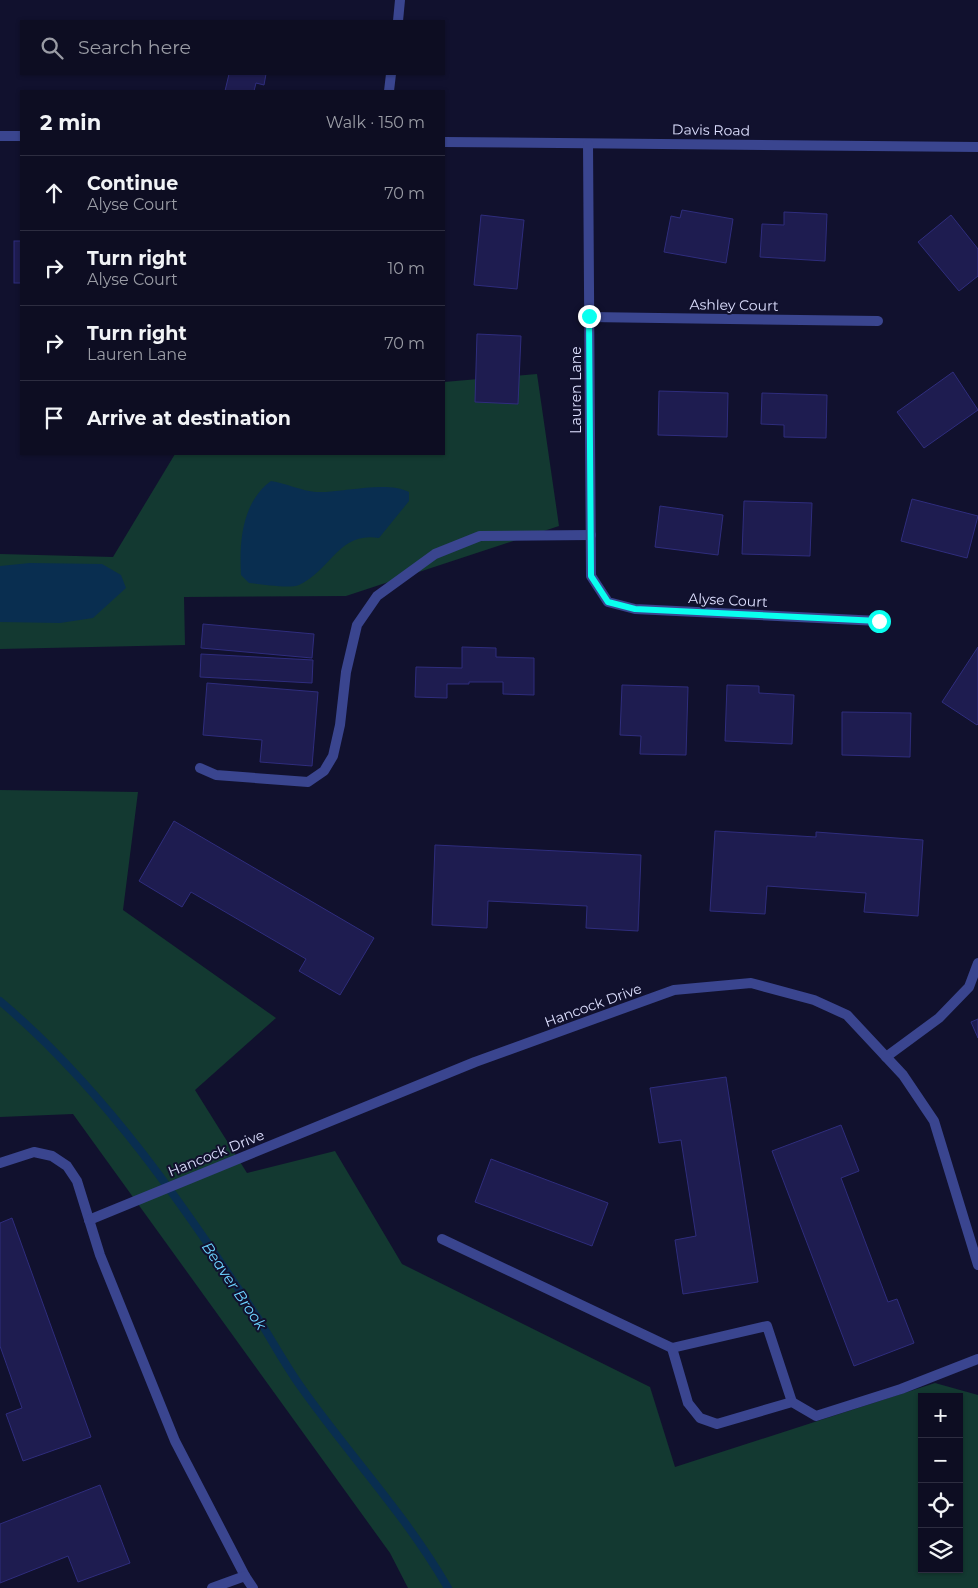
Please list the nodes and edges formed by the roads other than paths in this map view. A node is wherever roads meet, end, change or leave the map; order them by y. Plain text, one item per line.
1 (400, 0) edge
2 (398, 20) edge
3 (391, 75) edge
4 (389, 90) edge
5 (0, 136) edge
6 (20, 136) edge
7 (445, 142) edge
8 (588, 144) junction
9 (978, 147) edge
10 (589, 316) junction
11 (878, 321) dead end
12 (590, 535) junction
13 (591, 576) joint
14 (879, 621) dead end
15 (200, 768) dead end
16 (978, 963) edge
17 (886, 1056) junction
18 (0, 1163) edge
19 (89, 1220) junction
20 (442, 1239) dead end
21 (978, 1265) edge
22 (672, 1348) junction
23 (978, 1359) edge
24 (792, 1402) junction
25 (245, 1576) junction
26 (212, 1588) edge
27 (253, 1588) edge

1 - 2 street
3 - 4 street
5 - 6 street
7 - 8 street, Davis Road
8 - 9 street, Davis Road
8 - 10 street, Lauren Lane
10 - 11 street, Ashley Court
10 - 12 street, Lauren Lane
12 - 13 street, Lauren Lane
12 - 15 street
13 - 14 street, Alyse Court
16 - 17 street
17 - 19 street, Hancock Drive
17 - 21 street, Hancock Drive
18 - 19 street
19 - 25 street
20 - 22 street
22 - 24 street
22 - 24 street
23 - 24 street
25 - 26 street
25 - 27 street

